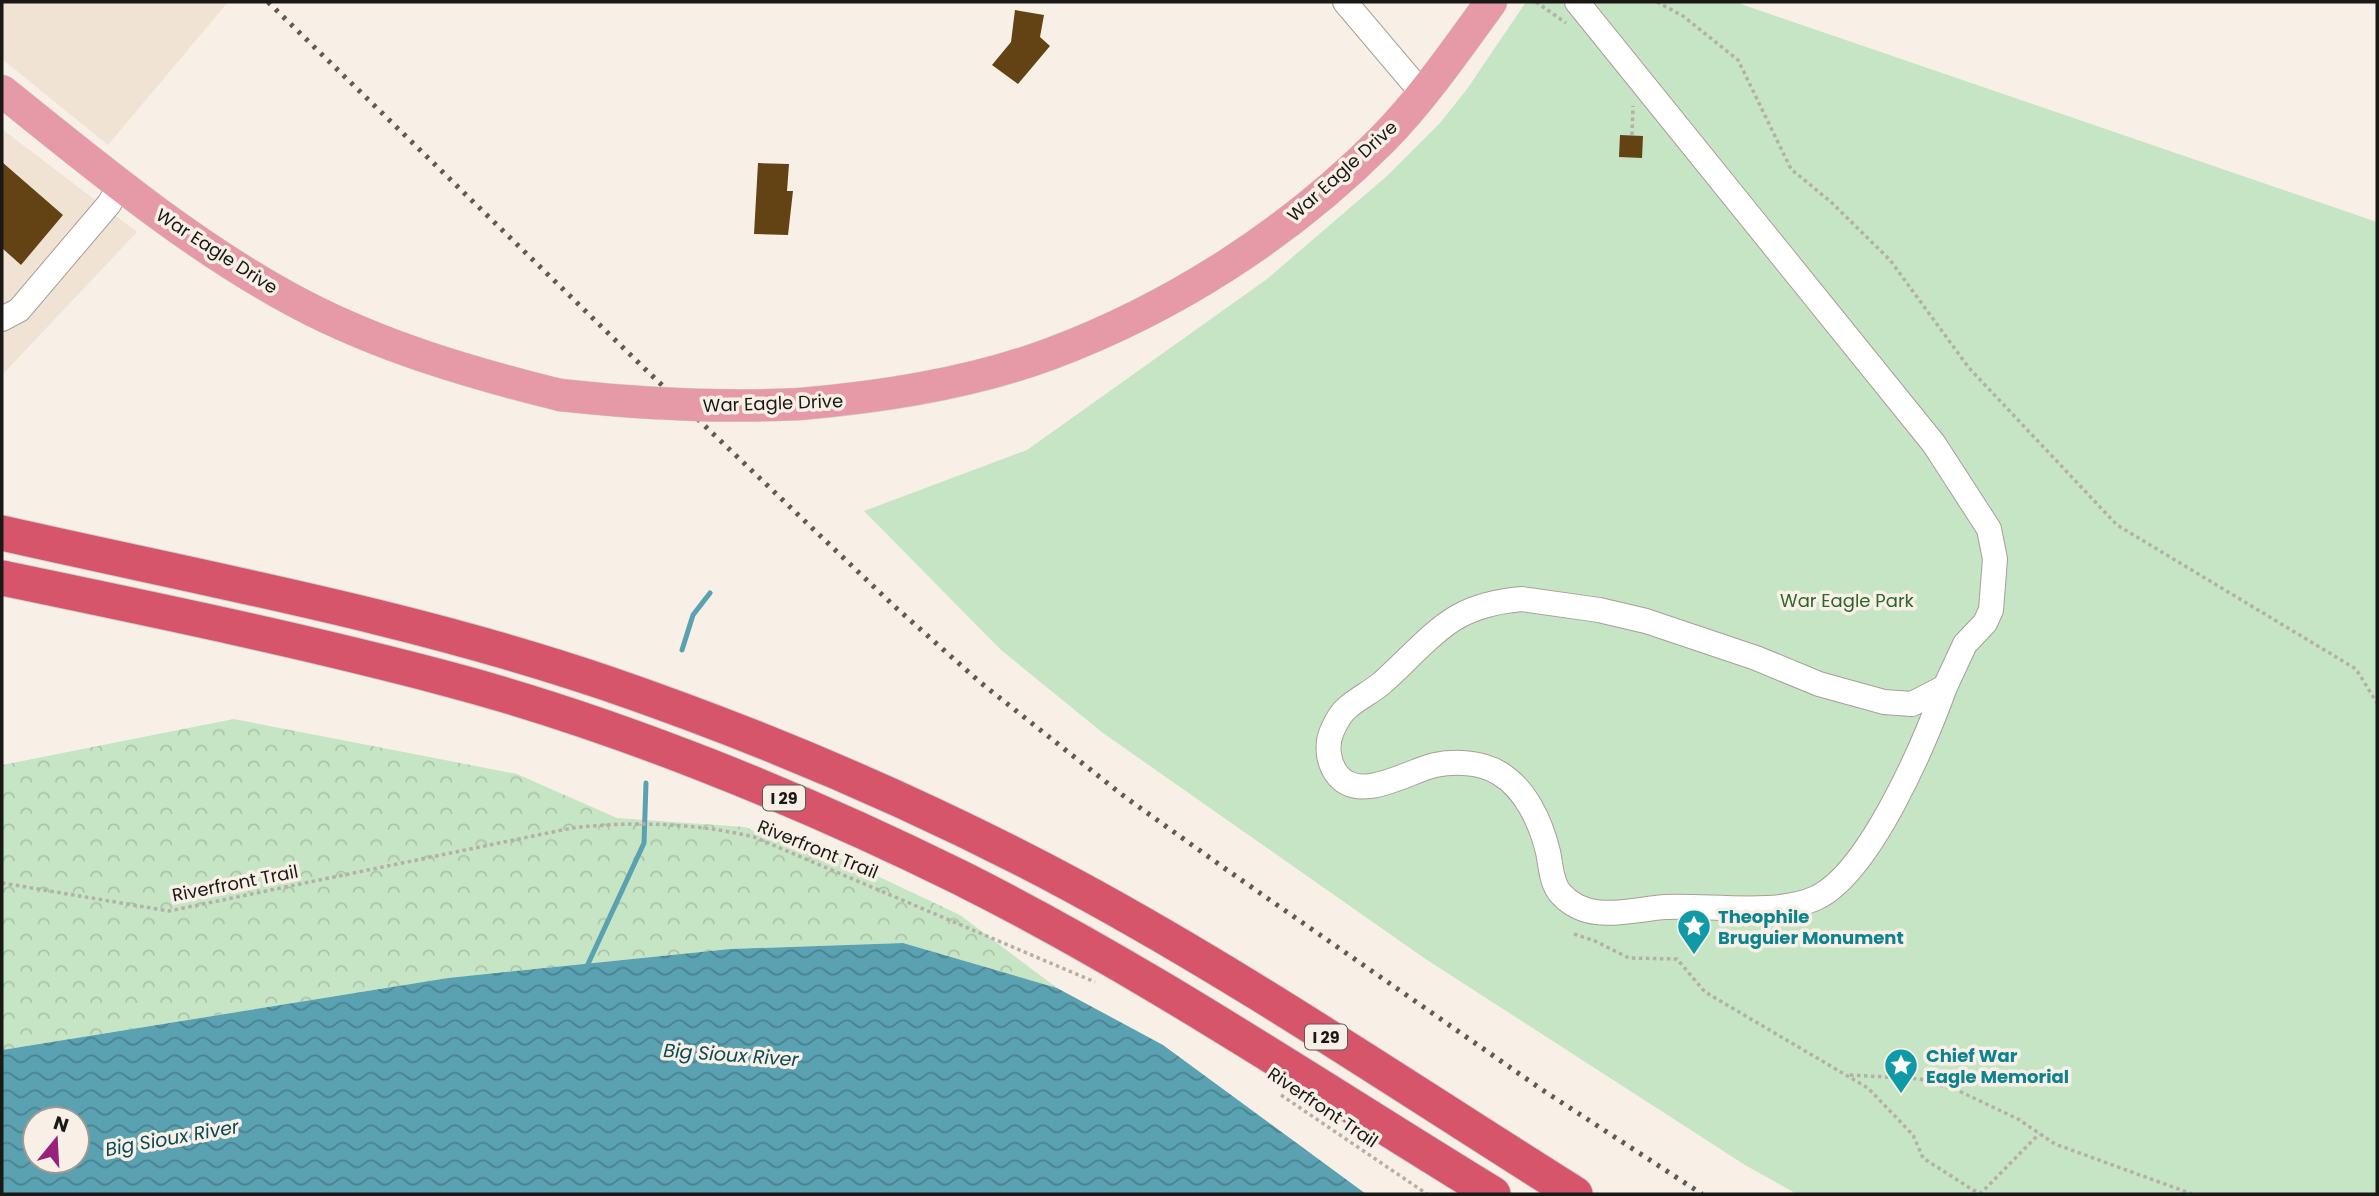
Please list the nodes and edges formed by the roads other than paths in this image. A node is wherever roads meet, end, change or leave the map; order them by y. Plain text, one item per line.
1 (1345, 2) edge
2 (1491, 2) edge
3 (1577, 2) edge
4 (2, 91) edge
5 (1422, 93) junction
6 (120, 185) junction
7 (2, 320) edge
8 (2, 522) edge
9 (2, 533) edge
10 (66, 548) junction
11 (2, 578) edge
12 (1945, 687) junction
13 (1493, 1194) edge
14 (1575, 1194) edge

1 - 5 street
2 - 5 main road, War Eagle Drive
3 - 12 street
4 - 6 main road, War Eagle Drive
5 - 6 main road, War Eagle Drive, bridge
6 - 7 street
8 - 10 highway
9 - 10 highway, I 29
10 - 14 highway, I 29
11 - 13 highway, I 29
12 - 12 street

